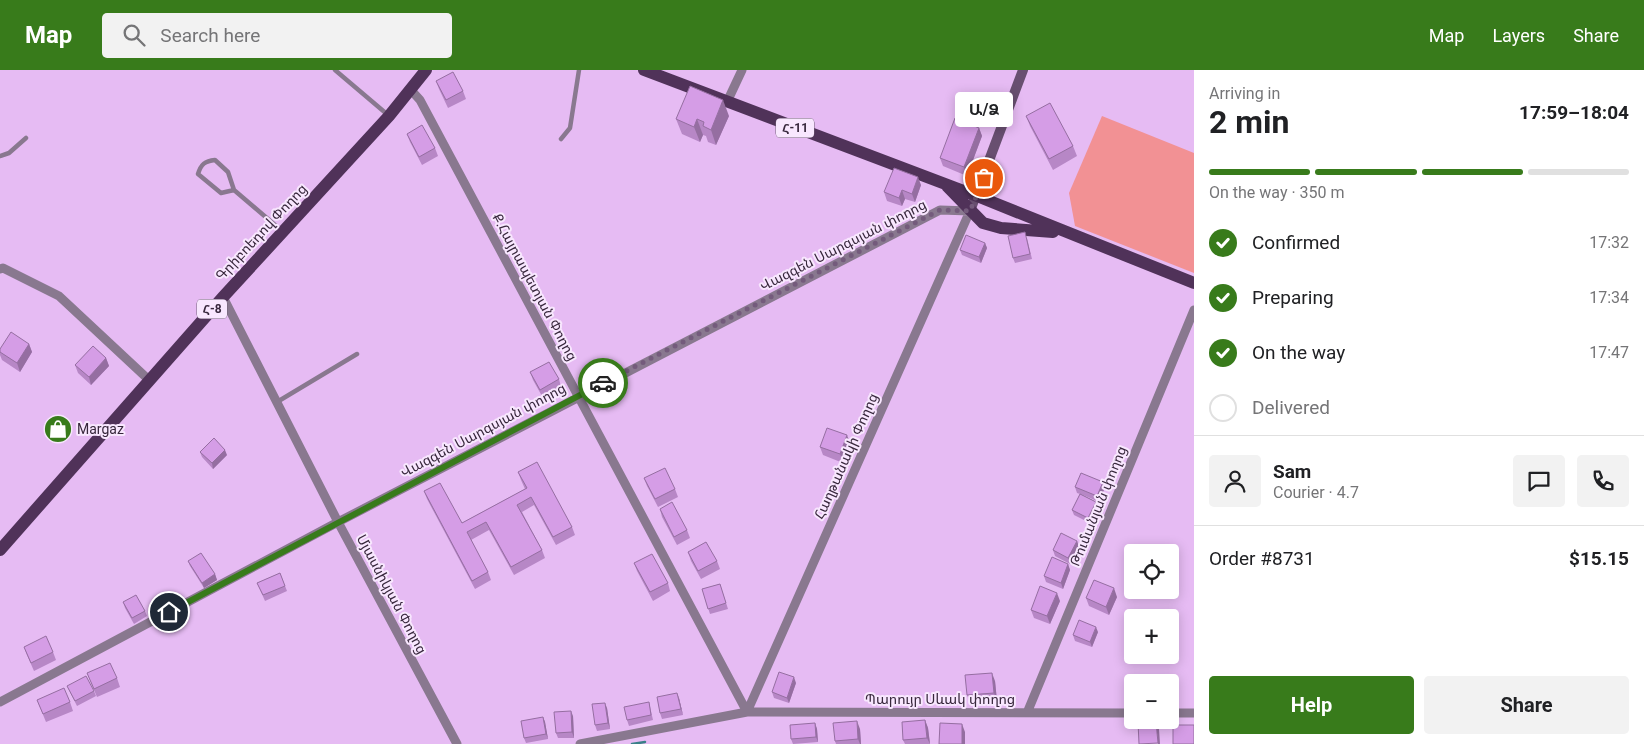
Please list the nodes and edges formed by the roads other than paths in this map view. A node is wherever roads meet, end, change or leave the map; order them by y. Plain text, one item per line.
1 (335, 70) edge
2 (426, 70) edge
3 (579, 70) edge
4 (644, 70) edge
5 (742, 70) edge
6 (1024, 70) edge
7 (410, 89) junction
8 (727, 102) junction
9 (389, 116) junction
10 (26, 138) dead end
11 (561, 138) dead end
12 (0, 156) edge
13 (946, 185) junction
14 (234, 190) junction
15 (977, 196) junction
16 (970, 211) junction
17 (283, 232) junction
18 (1071, 234) junction
19 (1, 267) edge
20 (1194, 283) edge
21 (223, 297) junction
22 (1194, 310) edge
23 (357, 354) dead end
24 (149, 380) junction
25 (578, 396) junction
26 (277, 402) junction
27 (338, 522) junction
28 (0, 550) edge
29 (0, 702) edge
30 (747, 712) junction
31 (1124, 713) edge
32 (1179, 713) edge
33 (1194, 713) edge
34 (1027, 714) junction
35 (606, 742) edge
36 (457, 744) edge
37 (580, 744) edge

1 - 9 lane
2 - 7 main road, Գրիբոեդով Փողոց / Հ-8
3 - 11 lane
4 - 8 main road, Հ-11
5 - 8 street
6 - 15 street
7 - 9 main road, Գրիբոեդով Փողոց / Հ-8
7 - 25 street, Ք.Հայրապետյան Փողոց
8 - 13 main road, Հ-11
9 - 17 main road, Գրիբոեդով Փողոց / Հ-8
10 - 12 lane
13 - 15 main road, Հ-11
13 - 16 main road, Հ-11
14 - 14 lane
14 - 17 lane
15 - 16 street
15 - 18 main road, Հ-11
16 - 18 main road, Հ-11
16 - 25 street, Վազգեն Սարգսյան փողոց
16 - 30 street, Հաղթանակի Փողոց
17 - 21 main road, Գրիբոեդով Փողոց / Հ-8
18 - 20 main road, Հ-11
19 - 24 street
21 - 24 main road, Գրիբոեդով Փողոց / Հ-8
21 - 26 street, Մյասնիկյան Փողոց
22 - 34 street, Թումանյան փողոց
23 - 26 lane
24 - 28 main road, Գրիբոեդով Փողոց / Հ-8
25 - 27 street, Վազգեն Սարգսյան փողոց
25 - 30 street, Ք.Հայրապետյան Փողոց
26 - 27 street, Մյասնիկյան Փողոց
27 - 29 street, Վազգեն Սարգսյան փողոց
27 - 36 street, Մյասնիկյան Փողոց
30 - 34 street, Պարույր Սևակ փողոց
30 - 35 street, Պարույր Սևակ փողոց
31 - 34 street, Պարույր Սևակ փողոց
32 - 33 street
35 - 37 street, Պարույր Սևակ փողոց

